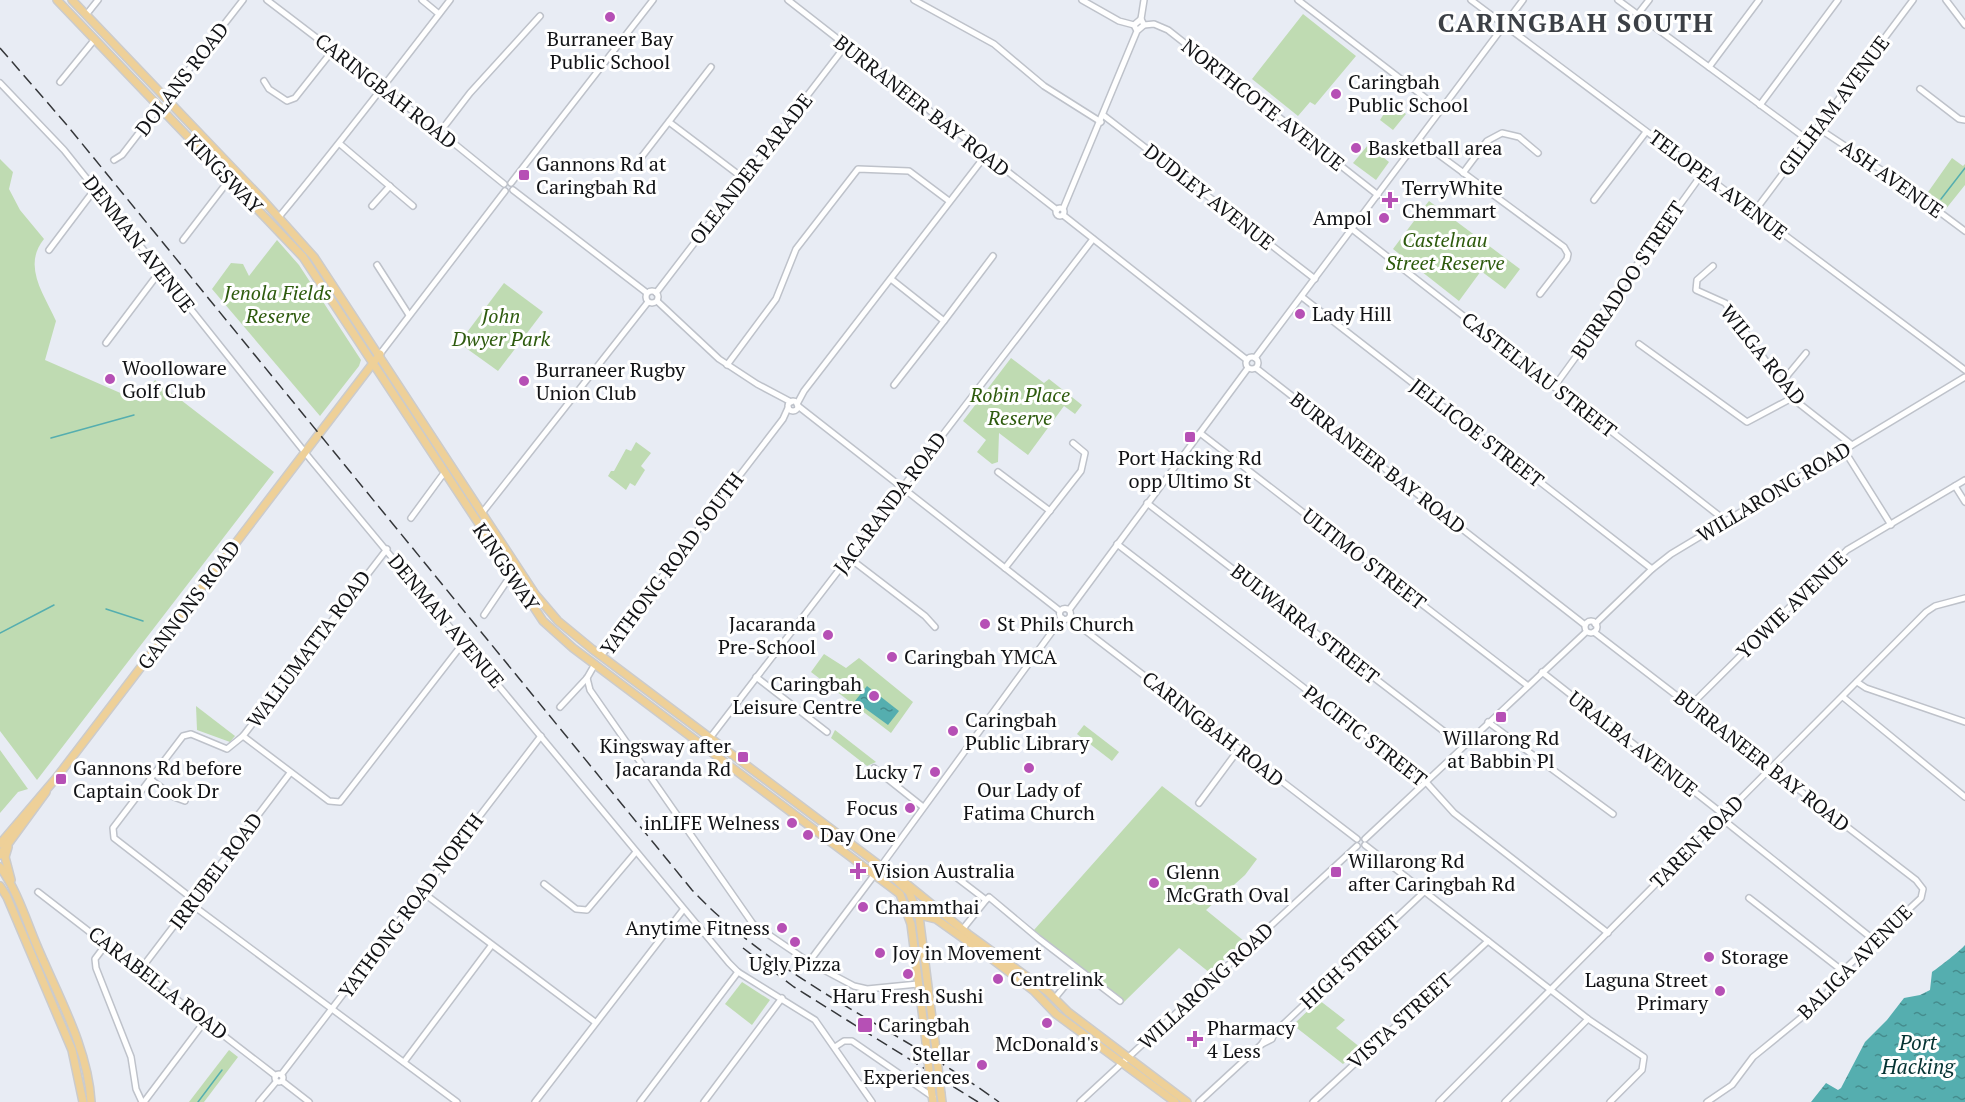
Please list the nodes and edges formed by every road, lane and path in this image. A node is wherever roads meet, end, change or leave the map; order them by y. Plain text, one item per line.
1 (57, 0) edge
2 (72, 0) edge
3 (98, 0) edge
4 (243, 0) edge
5 (267, 0) edge
6 (422, 0) edge
7 (450, 0) edge
8 (653, 0) edge
9 (788, 0) edge
10 (914, 0) edge
11 (1082, 0) edge
12 (1144, 0) edge
13 (1298, 0) edge
14 (1471, 0) edge
15 (1523, 0) edge
16 (1618, 0) edge
17 (1649, 0) edge
18 (1759, 0) edge
19 (1838, 0) edge
20 (1913, 0) edge
21 (1946, 0) edge
22 (439, 14) junction
23 (1638, 14) junction
24 (86, 15) junction
25 (540, 16) dead end
26 (1143, 22) junction
27 (1965, 25) edge
28 (1503, 26) junction
29 (1136, 28) junction
30 (95, 39) junction
31 (846, 45) junction
32 (333, 50) junction
33 (711, 67) dead end
34 (1709, 68) junction
35 (264, 81) dead end
36 (60, 82) dead end
37 (0, 83) edge
38 (381, 87) junction
39 (1920, 89) dead end
40 (166, 99) junction
41 (1760, 105) junction
42 (159, 107) junction
43 (1441, 110) junction
44 (1103, 115) junction
45 (1965, 120) edge
46 (669, 122) junction
47 (1101, 122) junction
48 (1818, 128) junction
49 (440, 132) junction
50 (1646, 132) junction
51 (1419, 140) junction
52 (1808, 140) junction
53 (340, 144) junction
54 (1538, 153) dead end
55 (985, 156) junction
56 (640, 159) dead end
57 (114, 160) dead end
58 (1463, 173) junction
59 (1702, 174) junction
60 (743, 178) junction
61 (229, 180) junction
62 (512, 183) junction
63 (504, 184) junction
64 (390, 186) junction
65 (95, 189) junction
66 (513, 190) junction
67 (504, 191) junction
68 (1378, 195) junction
69 (1594, 200) dead end
70 (949, 201) junction
71 (372, 206) dead end
72 (413, 206) dead end
73 (1061, 211) junction
74 (1754, 212) junction
75 (279, 217) junction
76 (1352, 229) junction
77 (1965, 231) edge
78 (1093, 239) junction
79 (183, 240) dead end
80 (49, 250) dead end
81 (993, 256) dead end
82 (377, 266) dead end
83 (1713, 266) dead end
84 (161, 270) junction
85 (891, 279) junction
86 (1315, 279) junction
87 (656, 292) junction
88 (647, 293) junction
89 (1540, 294) dead end
90 (1302, 297) junction
91 (657, 301) junction
92 (648, 302) junction
93 (410, 315) junction
94 (944, 321) junction
95 (106, 343) dead end
96 (1639, 344) dead end
97 (1806, 353) dead end
98 (380, 354) junction
99 (1255, 358) junction
100 (1247, 360) junction
101 (373, 363) junction
102 (727, 364) junction
103 (1248, 368) junction
104 (1256, 368) junction
105 (1965, 370) edge
106 (1965, 377) edge
107 (1782, 382) junction
108 (894, 386) dead end
109 (1554, 387) junction
110 (1792, 398) junction
111 (793, 406) junction
112 (1200, 433) junction
113 (1073, 443) dead end
114 (1852, 445) junction
115 (1844, 450) junction
116 (304, 451) junction
117 (998, 472) dead end
118 (444, 473) junction
119 (1965, 480) edge
120 (1955, 486) junction
121 (901, 489) junction
122 (1965, 502) edge
123 (1147, 503) junction
124 (1050, 511) junction
125 (482, 513) junction
126 (411, 518) dead end
127 (474, 519) junction
128 (1726, 521) junction
129 (1891, 525) junction
130 (1117, 544) junction
131 (387, 549) junction
132 (848, 557) junction
133 (1005, 568) junction
134 (1652, 569) junction
135 (511, 575) junction
136 (1965, 598) edge
137 (1068, 610) junction
138 (1060, 611) junction
139 (484, 615) dead end
140 (1062, 618) junction
141 (1069, 618) junction
142 (1595, 624) junction
143 (935, 627) dead end
144 (1586, 628) junction
145 (1594, 632) junction
146 (464, 642) junction
147 (601, 656) junction
148 (595, 664) junction
149 (1542, 672) junction
150 (756, 677) junction
151 (587, 678) junction
152 (1857, 682) junction
153 (1528, 686) junction
154 (1842, 697) junction
155 (1691, 705) junction
156 (560, 708) dead end
157 (1488, 722) junction
158 (1965, 722) edge
159 (827, 732) dead end
160 (243, 736) junction
161 (541, 736) junction
162 (710, 738) junction
163 (704, 746) junction
164 (1463, 746) junction
165 (1239, 749) junction
166 (874, 768) dead end
167 (1771, 768) junction
168 (290, 773) junction
169 (150, 779) junction
170 (1425, 781) junction
171 (46, 792) junction
172 (1965, 797) edge
173 (184, 801) dead end
174 (1199, 803) dead end
175 (923, 807) junction
176 (1613, 814) dead end
177 (1722, 817) junction
178 (12, 839) junction
179 (1357, 842) junction
180 (1365, 842) junction
181 (0, 843) edge
182 (636, 852) junction
183 (0, 855) edge
184 (0, 867) edge
185 (882, 867) junction
186 (952, 873) dead end
187 (875, 874) junction
188 (544, 884) dead end
189 (0, 886) edge
190 (1425, 891) junction
191 (38, 892) dead end
192 (422, 892) junction
193 (15, 894) junction
194 (1924, 894) joint
195 (1749, 898) dead end
196 (986, 900) junction
197 (193, 902) junction
198 (683, 910) junction
199 (908, 910) junction
200 (938, 910) junction
201 (918, 912) junction
202 (960, 933) junction
203 (1608, 933) junction
204 (1874, 940) junction
205 (1488, 941) junction
206 (106, 943) junction
207 (491, 946) junction
208 (809, 962) junction
209 (141, 969) junction
210 (1078, 970) junction
211 (738, 972) junction
212 (1844, 972) junction
213 (928, 982) junction
214 (918, 984) junction
215 (1552, 990) junction
216 (782, 998) junction
217 (1054, 998) junction
218 (1120, 1001) dead end
219 (332, 1010) junction
220 (1587, 1019) junction
221 (205, 1021) junction
222 (595, 1022) junction
223 (1071, 1023) junction
224 (835, 1047) junction
225 (1126, 1060) junction
226 (404, 1062) junction
227 (279, 1078) junction
228 (942, 1098) edge
229 (933, 1100) edge
230 (83, 1102) edge
231 (91, 1102) edge
232 (143, 1102) edge
233 (260, 1102) edge
234 (309, 1102) edge
235 (457, 1102) edge
236 (535, 1102) edge
237 (640, 1102) edge
238 (704, 1102) edge
239 (872, 1102) edge
240 (1080, 1102) edge
241 (1175, 1102) edge
242 (1187, 1102) edge
243 (1199, 1102) edge
244 (1313, 1102) edge
245 (1439, 1102) edge
246 (1505, 1102) edge
247 (1610, 1102) edge
248 (1707, 1102) edge

1 - 30 main road, KINGSWAY
2 - 24 main road, KINGSWAY
3 - 24 street
4 - 40 street, DOLANS ROAD
5 - 32 street, CARINGBAH ROAD
6 - 22 street
7 - 22 street
8 - 62 street
9 - 31 street, BURRANEER BAY ROAD
10 - 47 street
11 - 29 street
12 - 26 street
13 - 43 street
14 - 28 street, TELOPEA AVENUE
15 - 28 street
16 - 23 street
17 - 23 street
18 - 34 street
19 - 41 street
20 - 48 street, GILLHAM AVENUE
21 - 27 street
22 - 38 street
23 - 34 street
24 - 40 main road, KINGSWAY
25 - 49 street
26 - 29 street
26 - 68 street, NORTHCOTE AVENUE
28 - 43 street
28 - 50 street, TELOPEA AVENUE
29 - 44 street
30 - 36 street
30 - 42 main road, KINGSWAY
31 - 55 street, BURRANEER BAY ROAD
31 - 60 street, OLEANDER PARADE
32 - 35 street
32 - 38 street, CARINGBAH ROAD
33 - 46 street
34 - 41 street
37 - 65 street, DENMAN AVENUE
38 - 49 street, CARINGBAH ROAD
38 - 53 street
39 - 45 street
40 - 42 main road, DOLANS ROAD
40 - 75 main road, KINGSWAY
41 - 52 street
42 - 57 street, DOLANS ROAD
42 - 61 main road, KINGSWAY
43 - 51 street
44 - 47 street
44 - 86 street, DUDLEY AVENUE
46 - 56 street
46 - 60 street
47 - 73 street
48 - 52 street, GILLHAM AVENUE
48 - 77 street, ASH AVENUE
49 - 63 street, CARINGBAH ROAD
50 - 59 street, TELOPEA AVENUE
50 - 69 street
51 - 58 street
51 - 68 street
52 - 74 street, GILLHAM AVENUE
53 - 64 street
53 - 75 street
54 - 58 street
55 - 70 street, YATHONG ROAD SOUTH
55 - 73 street, BURRANEER BAY ROAD
58 - 89 street
59 - 74 street, TELOPEA AVENUE
59 - 109 street, BURRADOO STREET
60 - 87 street, OLEANDER PARADE
61 - 79 street
61 - 101 main road, KINGSWAY
62 - 63 street
62 - 66 street
63 - 67 street
64 - 71 street
64 - 72 street
65 - 80 street
65 - 84 street, DENMAN AVENUE
66 - 67 street
66 - 88 street
67 - 93 street
68 - 76 street
70 - 85 street, YATHONG ROAD SOUTH
70 - 102 street
73 - 78 street, BURRANEER BAY ROAD
74 - 105 street, TELOPEA AVENUE
75 - 98 main road, KINGSWAY
76 - 86 street
76 - 109 street, CASTELNAU STREET
78 - 100 street, BURRANEER BAY ROAD
78 - 121 street, JACARANDA ROAD
81 - 94 street
82 - 93 street
83 - 107 street, WILGA ROAD
84 - 95 street
84 - 116 street, DENMAN AVENUE
85 - 94 street
85 - 111 street, YATHONG ROAD SOUTH
86 - 90 street
87 - 88 street
87 - 91 street
88 - 92 street
90 - 99 street
90 - 134 street, JELLICOE STREET
91 - 92 street
91 - 102 street
92 - 125 street
93 - 98 street
94 - 108 street
96 - 110 street
97 - 107 street
98 - 101 main road, GANNONS ROAD
98 - 125 main road, KINGSWAY
99 - 100 street
99 - 104 street
100 - 103 street
101 - 116 main road, GANNONS ROAD
101 - 118 main road, KINGSWAY
102 - 111 street
103 - 104 street
103 - 112 street
104 - 144 street, BURRANEER BAY ROAD
106 - 114 street, WILLARONG ROAD
107 - 110 street, WILGA ROAD
109 - 128 street, CASTELNAU STREET
110 - 114 street, WILGA ROAD
111 - 121 street
111 - 147 street, YATHONG ROAD SOUTH
112 - 123 street
112 - 153 street, ULTIMO STREET
113 - 124 street
114 - 115 street, WILLARONG ROAD
115 - 128 street, WILLARONG ROAD
115 - 129 street
116 - 131 street, DENMAN AVENUE
116 - 171 main road, GANNONS ROAD
117 - 124 street
118 - 126 street
118 - 127 main road, KINGSWAY
119 - 120 street, YOWIE AVENUE
120 - 122 street
120 - 129 street, YOWIE AVENUE
121 - 132 street, JACARANDA ROAD
121 - 133 street
123 - 130 street
123 - 164 street, BULWARRA STREET
124 - 133 street
125 - 127 main road
125 - 147 main road, KINGSWAY
127 - 135 main road, KINGSWAY
128 - 134 street, WILLARONG ROAD
129 - 155 street, YOWIE AVENUE
130 - 137 street
130 - 170 street, PACIFIC STREET
131 - 146 street, DENMAN AVENUE
131 - 160 street, WALLUMATTA ROAD
132 - 143 street
132 - 150 street, JACARANDA ROAD
133 - 138 street
134 - 142 street, WILLARONG ROAD
135 - 139 street
135 - 148 main road, KINGSWAY
136 - 152 street, TAREN ROAD
137 - 138 street
137 - 141 street
138 - 140 street
140 - 141 street
140 - 175 street
141 - 165 street, CARINGBAH ROAD
142 - 144 street
142 - 145 street
144 - 145 street
144 - 149 street
145 - 155 street, BURRANEER BAY ROAD
146 - 161 street, DENMAN AVENUE
146 - 168 street
147 - 148 main road, YATHONG ROAD SOUTH
147 - 162 main road, KINGSWAY
148 - 151 street, YATHONG ROAD SOUTH
148 - 163 main road, KINGSWAY
149 - 153 street
149 - 177 street, URALBA AVENUE
150 - 159 street
150 - 162 street, JACARANDA ROAD
151 - 156 street, YATHONG ROAD SOUTH
151 - 208 street
152 - 154 street, TAREN ROAD
152 - 158 street
153 - 157 street
154 - 167 street, TAREN ROAD
154 - 172 street
155 - 167 street, BURRANEER BAY ROAD
157 - 164 street
157 - 176 street
160 - 168 street
160 - 169 street, WALLUMATTA ROAD
161 - 182 street, DENMAN AVENUE
161 - 192 street, YATHONG ROAD NORTH
162 - 163 main road
162 - 185 main road, KINGSWAY
163 - 187 main road, KINGSWAY
164 - 170 street
165 - 174 street
165 - 179 street, CARINGBAH ROAD
166 - 175 street
167 - 177 street, TAREN ROAD
167 - 194 street, BURRANEER BAY ROAD
168 - 197 street, IRRUBEL ROAD
169 - 173 street
169 - 197 street
170 - 180 street
170 - 203 street, PACIFIC STREET
171 - 178 main road
171 - 181 main road, GANNONS ROAD
175 - 185 street
177 - 203 street, TAREN ROAD
177 - 204 street, URALBA AVENUE
178 - 183 main road
178 - 193 main road
179 - 180 street
179 - 180 street
179 - 225 street, WILLARONG ROAD
180 - 190 street
182 - 188 street
182 - 198 street, DENMAN AVENUE
184 - 193 main road
185 - 187 main road
185 - 200 main road
185 - 201 main road, KINGSWAY
186 - 196 street
187 - 199 main road, KINGSWAY
187 - 208 street
189 - 230 main road
190 - 205 street
190 - 243 street, HIGH STREET
191 - 206 street, CARABELLA ROAD
192 - 207 street
192 - 219 street, YATHONG ROAD NORTH
193 - 231 main road
194 - 204 street, BALIGA AVENUE
195 - 212 street
196 - 202 street
196 - 210 street
197 - 209 street, IRRUBEL ROAD
197 - 219 street
198 - 211 street, DENMAN AVENUE
198 - 222 street
199 - 201 main road
199 - 214 main road, KINGSWAY
200 - 201 main road
200 - 202 main road
201 - 202 main road
201 - 213 main road, KINGSWAY
202 - 217 main road
202 - 223 main road
203 - 215 street, TAREN ROAD
204 - 212 street, BALIGA AVENUE
205 - 215 street
205 - 244 street, VISTA STREET
206 - 209 street, CARABELLA ROAD
206 - 232 street
207 - 222 street
207 - 226 street
208 - 214 street
209 - 221 street, CARABELLA ROAD
210 - 217 street
210 - 218 street
211 - 216 street, DENMAN AVENUE
211 - 237 street
212 - 248 street, BALIGA AVENUE
213 - 214 main road
213 - 228 main road, KINGSWAY, bridge
214 - 229 main road, KINGSWAY, bridge
215 - 220 street
215 - 245 street, TAREN ROAD
216 - 224 street, DENMAN AVENUE
216 - 238 street
217 - 223 main road
217 - 225 main road
219 - 226 street
219 - 227 street, YATHONG ROAD NORTH
220 - 246 street
220 - 247 street
221 - 227 street, CARABELLA ROAD
221 - 232 street
222 - 236 street
223 - 225 main road
224 - 229 street
224 - 239 street, DENMAN AVENUE
225 - 240 street, WILLARONG ROAD
225 - 241 main road
225 - 242 main road
226 - 235 street
227 - 233 street, YATHONG ROAD NORTH
227 - 234 street, CARABELLA ROAD

